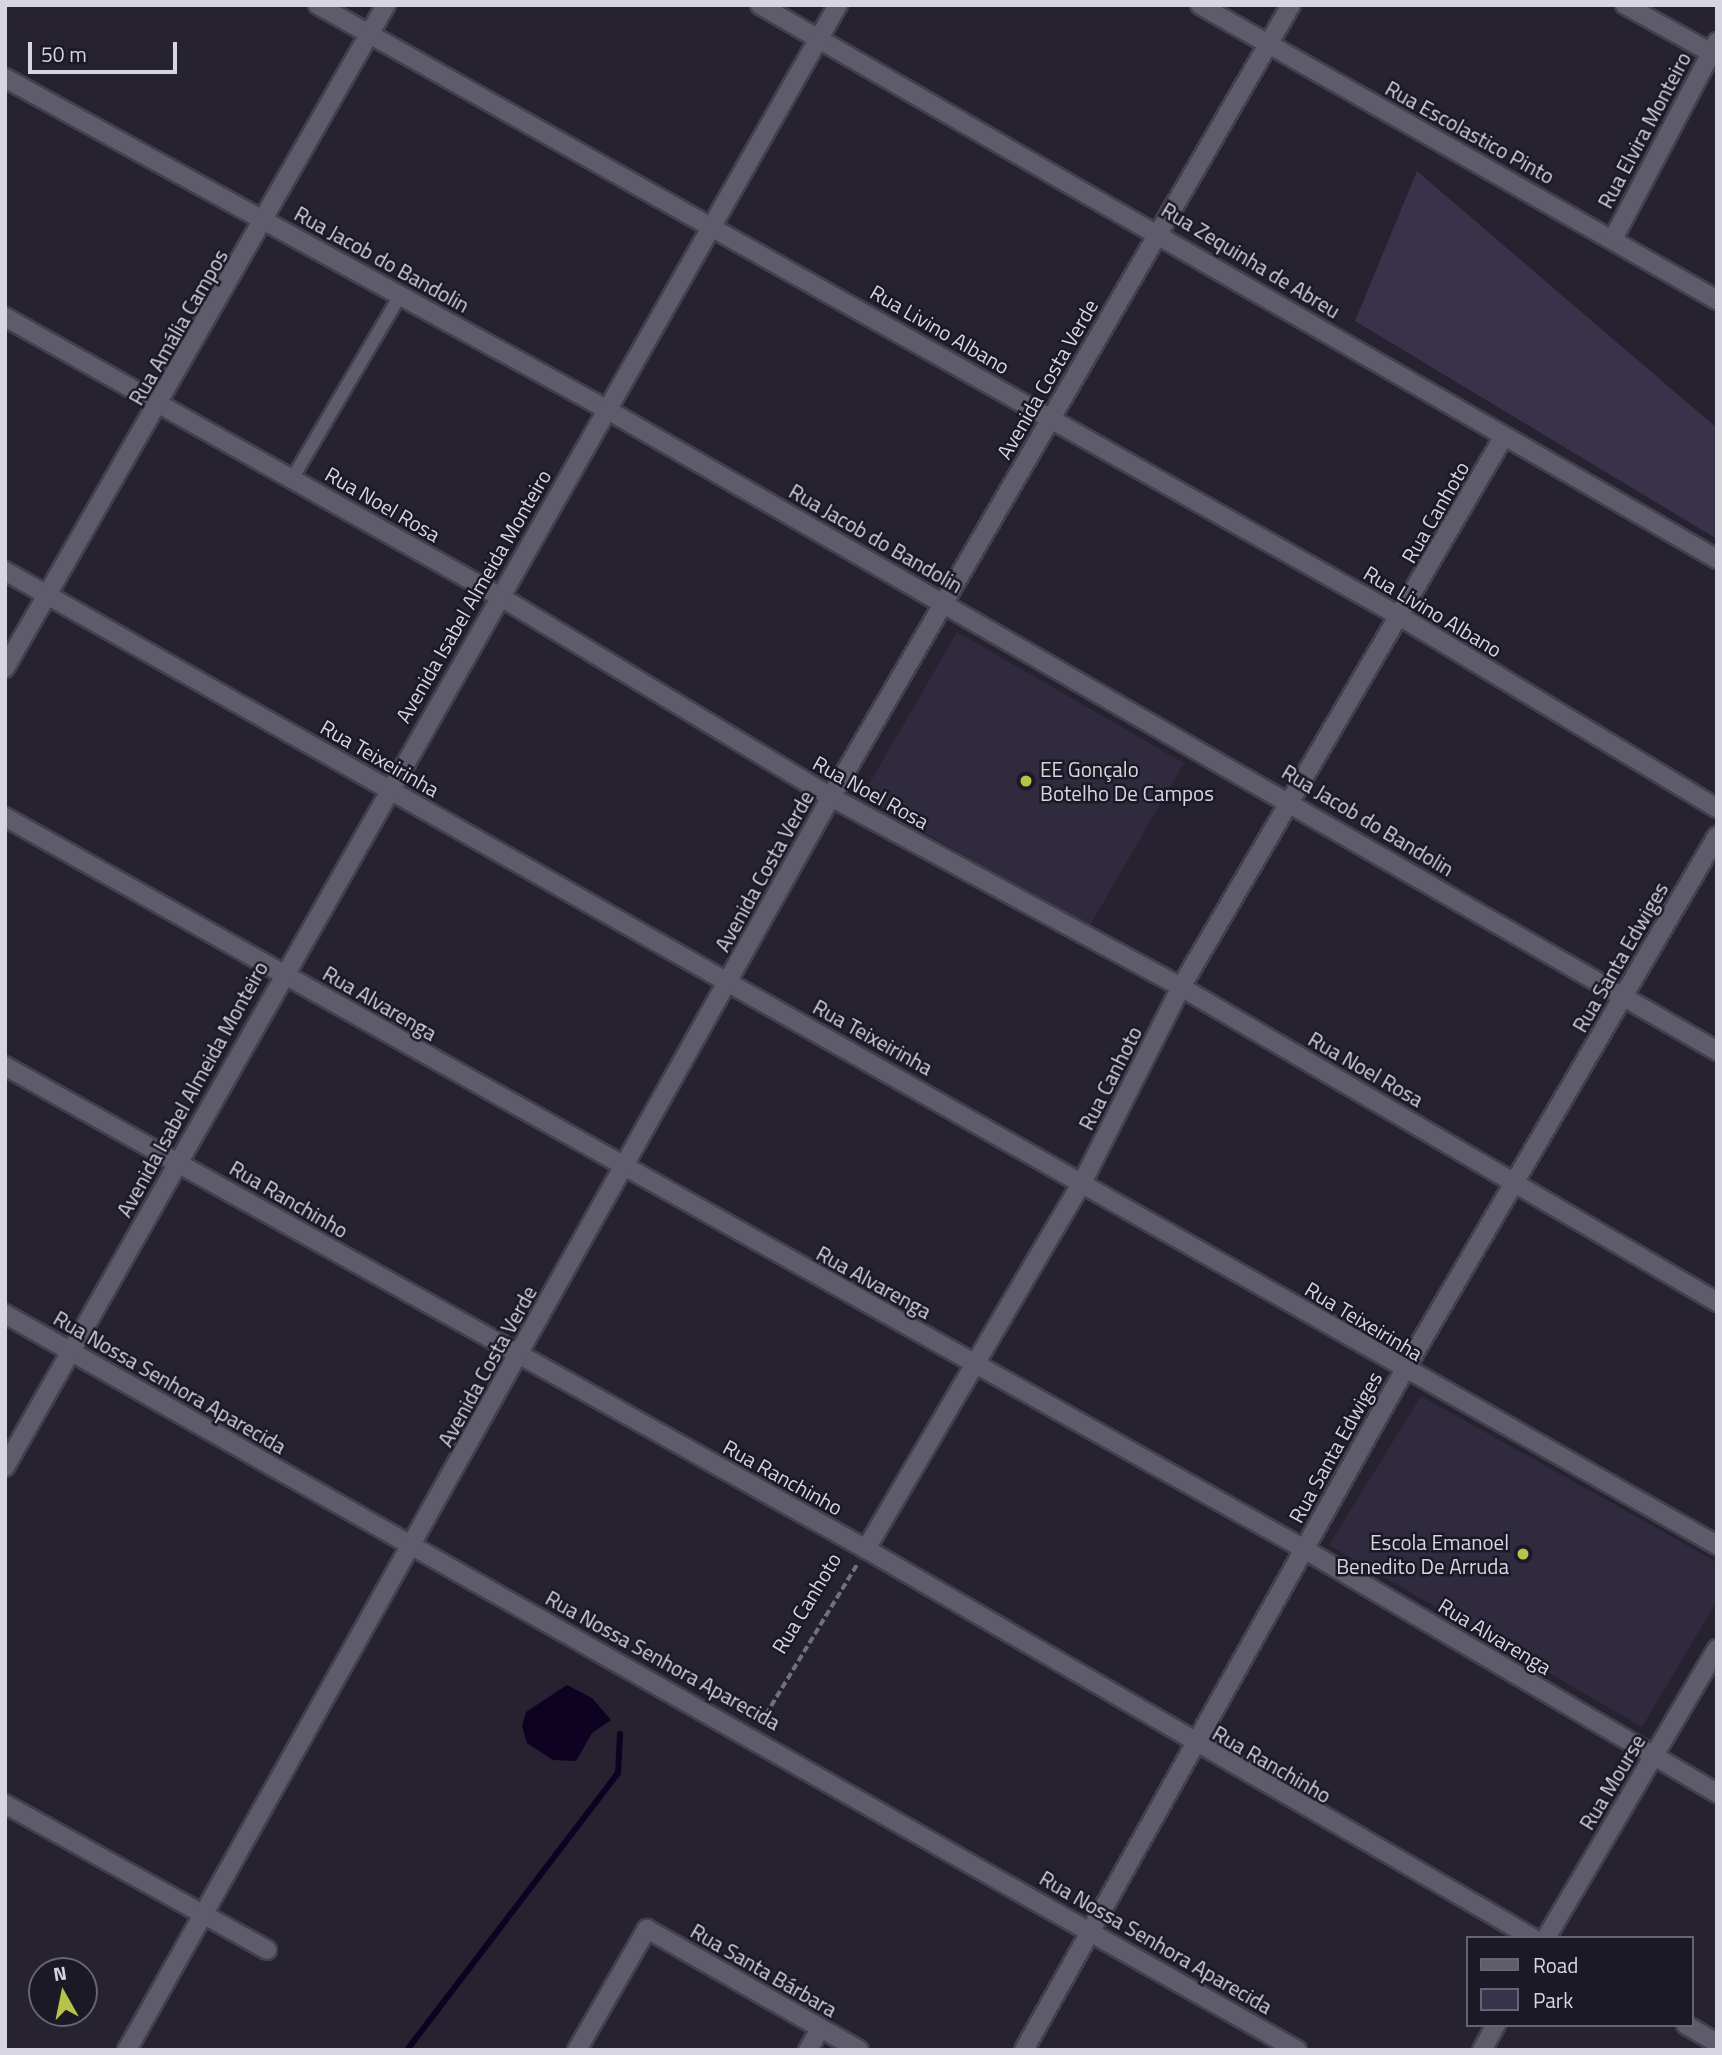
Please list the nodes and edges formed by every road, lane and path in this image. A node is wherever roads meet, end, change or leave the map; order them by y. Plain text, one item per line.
1 (318, 5) edge
2 (386, 5) edge
3 (760, 5) edge
4 (838, 5) edge
5 (1200, 5) edge
6 (1291, 5) edge
7 (1625, 5) edge
8 (369, 35) junction
9 (818, 38) junction
10 (1268, 45) junction
11 (1715, 51) edge
12 (5, 78) edge
13 (264, 221) junction
14 (711, 225) junction
15 (1160, 232) junction
16 (1613, 239) junction
17 (400, 296) junction
18 (1717, 300) edge
19 (5, 317) edge
20 (161, 404) junction
21 (606, 409) junction
22 (1051, 418) junction
23 (1503, 438) junction
24 (292, 479) junction
25 (1717, 559) edge
26 (5, 571) edge
27 (48, 594) junction
28 (499, 596) junction
29 (944, 602) junction
30 (1401, 617) junction
31 (5, 668) edge
32 (389, 789) junction
33 (831, 797) junction
34 (1292, 801) junction
35 (1717, 808) edge
36 (5, 817) edge
37 (1717, 836) edge
38 (282, 973) junction
39 (730, 982) junction
40 (1181, 987) junction
41 (1623, 997) junction
42 (1717, 1051) edge
43 (5, 1066) edge
44 (178, 1162) junction
45 (623, 1168) junction
46 (1083, 1181) junction
47 (1515, 1184) junction
48 (1717, 1302) edge
49 (5, 1314) edge
50 (73, 1352) junction
51 (519, 1354) junction
52 (972, 1363) junction
53 (1404, 1371) junction
54 (5, 1467) edge
55 (1717, 1545) edge
56 (414, 1547) junction
57 (866, 1549) junction
58 (1304, 1549) junction
59 (1717, 1649) edge
60 (752, 1736) junction
61 (1197, 1748) junction
62 (1653, 1757) junction
63 (1717, 1793) edge
64 (5, 1804) edge
65 (204, 1915) junction
66 (1090, 1931) junction
67 (1529, 1936) edge
68 (1547, 1936) edge
69 (267, 1950) dead end
70 (1495, 2027) edge
71 (1689, 2027) edge
72 (821, 2028) junction
73 (1717, 2043) edge
74 (127, 2050) edge
75 (578, 2050) edge
76 (808, 2050) edge
77 (859, 2050) edge
78 (1024, 2050) edge
79 (1297, 2050) edge
80 (1482, 2050) edge

1 - 8 street, Rua Livino Albano
2 - 8 street, Rua Amália Campos
3 - 9 street, Rua Zequinha de Abreu
4 - 9 street, Avenida Isabel Almeida Monteiro
5 - 10 street, Rua Escolastico Pinto
6 - 10 street, Avenida Costa Verde
7 - 11 street
8 - 13 street, Rua Amália Campos
8 - 14 street, Rua Livino Albano
9 - 14 street, Avenida Isabel Almeida Monteiro
9 - 15 street, Rua Zequinha de Abreu
10 - 15 street, Avenida Costa Verde
10 - 16 street, Rua Escolastico Pinto
11 - 16 street, Rua Elvira Monteiro
12 - 13 street, Rua Jacob do Bandolin
13 - 17 street, Rua Jacob do Bandolin
13 - 20 street, Rua Amália Campos
14 - 21 street, Avenida Isabel Almeida Monteiro
14 - 22 street, Rua Livino Albano
15 - 22 street, Avenida Costa Verde
15 - 23 street, Rua Zequinha de Abreu
16 - 18 street, Rua Escolastico Pinto
17 - 21 street, Rua Jacob do Bandolin
17 - 24 lane
19 - 20 street, Rua Noel Rosa
20 - 24 street, Rua Noel Rosa
20 - 27 street, Rua Amália Campos
21 - 28 street, Avenida Isabel Almeida Monteiro
21 - 29 street, Rua Jacob do Bandolin
22 - 29 street, Avenida Costa Verde
22 - 30 street, Rua Livino Albano
23 - 25 street, Rua Zequinha de Abreu
23 - 30 street, Rua Canhoto
24 - 28 street, Rua Noel Rosa
26 - 27 street, Rua Teixeirinha
27 - 31 street, Rua Amália Campos
27 - 32 street, Rua Teixeirinha
28 - 32 street, Avenida Isabel Almeida Monteiro
28 - 33 street, Rua Noel Rosa
29 - 33 street, Avenida Costa Verde
29 - 34 street, Rua Jacob do Bandolin
30 - 34 street, Rua Canhoto
30 - 35 street, Rua Livino Albano
32 - 38 street, Avenida Isabel Almeida Monteiro
32 - 39 street, Rua Teixeirinha
33 - 39 street, Avenida Costa Verde
33 - 40 street, Rua Noel Rosa
34 - 40 street, Rua Canhoto
34 - 41 street, Rua Jacob do Bandolin
36 - 38 street, Rua Alvarenga
37 - 41 street, Rua Santa Edwiges
38 - 44 street, Avenida Isabel Almeida Monteiro
38 - 45 street, Rua Alvarenga
39 - 45 street, Avenida Costa Verde
39 - 46 street, Rua Teixeirinha
40 - 46 street, Rua Canhoto
40 - 47 street, Rua Noel Rosa
41 - 42 street, Rua Jacob do Bandolin
41 - 47 street, Rua Santa Edwiges
43 - 44 street, Rua Ranchinho
44 - 50 street, Avenida Isabel Almeida Monteiro
44 - 51 street, Rua Ranchinho
45 - 51 street, Avenida Costa Verde
45 - 52 street, Rua Alvarenga
46 - 52 street, Rua Canhoto
46 - 53 street, Rua Teixeirinha
47 - 48 street, Rua Noel Rosa
47 - 53 street, Rua Santa Edwiges
49 - 50 street, Rua Nossa Senhora Aparecida
50 - 54 street, Avenida Isabel Almeida Monteiro
50 - 56 street, Rua Nossa Senhora Aparecida
51 - 56 street, Avenida Costa Verde
51 - 57 street, Rua Ranchinho
52 - 57 street, Rua Canhoto
52 - 58 street, Rua Alvarenga
53 - 55 street, Rua Teixeirinha
53 - 58 street, Rua Santa Edwiges
56 - 60 street, Rua Nossa Senhora Aparecida
56 - 65 street, Avenida Costa Verde
57 - 60 path, Rua Canhoto
57 - 61 street, Rua Ranchinho
58 - 61 street, Rua Santa Edwiges
58 - 62 street, Rua Alvarenga
59 - 62 street, Rua Mourse
60 - 66 street, Rua Nossa Senhora Aparecida
61 - 66 street, Rua Santa Edwiges
61 - 67 street, Rua Ranchinho
62 - 63 street, Rua Alvarenga
62 - 68 street, Rua Mourse
64 - 65 street
65 - 69 street
65 - 74 street, Avenida Costa Verde
66 - 78 street, Rua Santa Edwiges
66 - 79 street, Rua Nossa Senhora Aparecida
70 - 80 street
71 - 73 street
72 - 75 street, Rua Santa Bárbara
72 - 76 street
72 - 77 street, Rua Santa Bárbara

